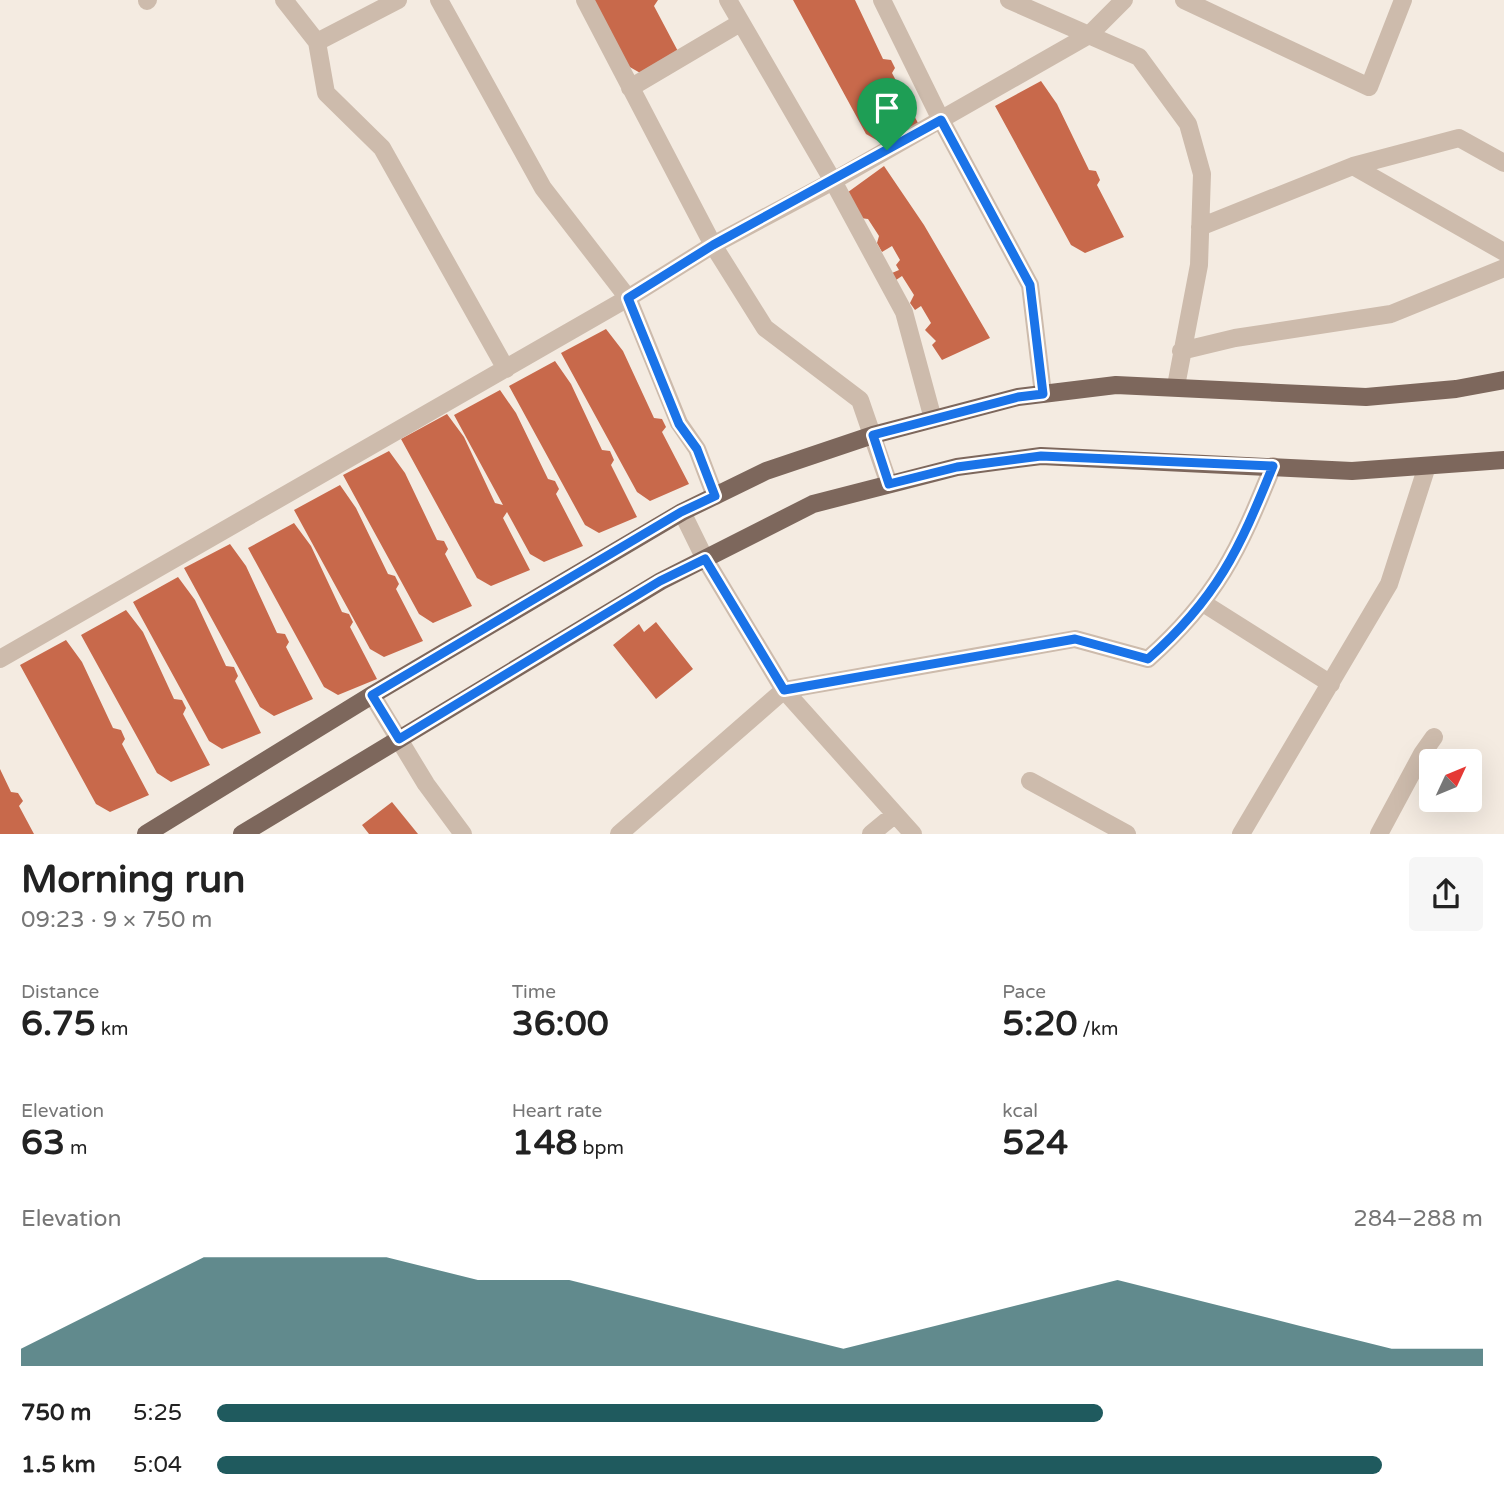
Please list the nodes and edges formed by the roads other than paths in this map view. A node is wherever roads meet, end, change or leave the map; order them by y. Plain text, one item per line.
1 (284, 0) edge
2 (398, 0) edge
3 (439, 0) edge
4 (585, 0) edge
5 (728, 0) edge
6 (882, 0) edge
7 (1009, 0) edge
8 (1124, 0) edge
9 (1184, 0) edge
10 (1403, 0) edge
11 (740, 23) junction
12 (1089, 35) junction
13 (317, 42) junction
14 (630, 88) junction
15 (941, 120) junction
16 (1504, 163) edge
17 (1353, 166) junction
18 (833, 181) junction
19 (1200, 227) junction
20 (713, 245) junction
21 (1504, 252) edge
22 (1504, 268) edge
23 (628, 298) junction
24 (1181, 351) junction
25 (506, 369) junction
26 (1504, 380) edge
27 (1176, 386) junction
28 (1043, 394) junction
29 (933, 419) junction
30 (873, 435) junction
31 (1504, 460) edge
32 (1273, 466) junction
33 (1427, 466) junction
34 (889, 484) junction
35 (715, 496) junction
36 (681, 512) junction
37 (705, 559) junction
38 (1202, 603) junction
39 (0, 659) edge
40 (1331, 684) junction
41 (784, 690) junction
42 (372, 695) junction
43 (1434, 737) dead end
44 (399, 739) junction
45 (1030, 782) dead end
46 (894, 815) junction
47 (146, 834) edge
48 (242, 834) edge
49 (463, 834) edge
50 (620, 834) edge
51 (871, 834) edge
52 (913, 834) edge
53 (1127, 834) edge
54 (1241, 834) edge
55 (1379, 834) edge

1 - 13 street
2 - 13 street
3 - 23 street
4 - 14 street
5 - 11 street
6 - 15 street
7 - 12 street
8 - 12 street
9 - 10 street
11 - 14 street
11 - 18 street
12 - 15 street
12 - 19 street
13 - 25 street
14 - 20 street
15 - 18 street
15 - 28 street
16 - 17 street
17 - 19 street
17 - 21 street
18 - 20 street
18 - 29 street
19 - 24 street
20 - 23 street
20 - 30 street
22 - 24 street
23 - 25 street
23 - 35 street
24 - 27 street
25 - 39 street
26 - 27 main road
27 - 28 main road
28 - 29 main road
29 - 30 main road
30 - 34 street
30 - 35 main road
31 - 33 main road
32 - 33 main road
32 - 34 main road
32 - 38 street
33 - 40 street
34 - 37 main road
35 - 36 main road
36 - 37 street
36 - 42 main road
37 - 41 street
37 - 44 main road
38 - 40 street
38 - 41 street
40 - 54 street
41 - 46 street
41 - 50 street
42 - 44 street
42 - 47 main road
43 - 55 street
44 - 48 main road
44 - 49 street
45 - 53 street
46 - 51 street
46 - 52 street

